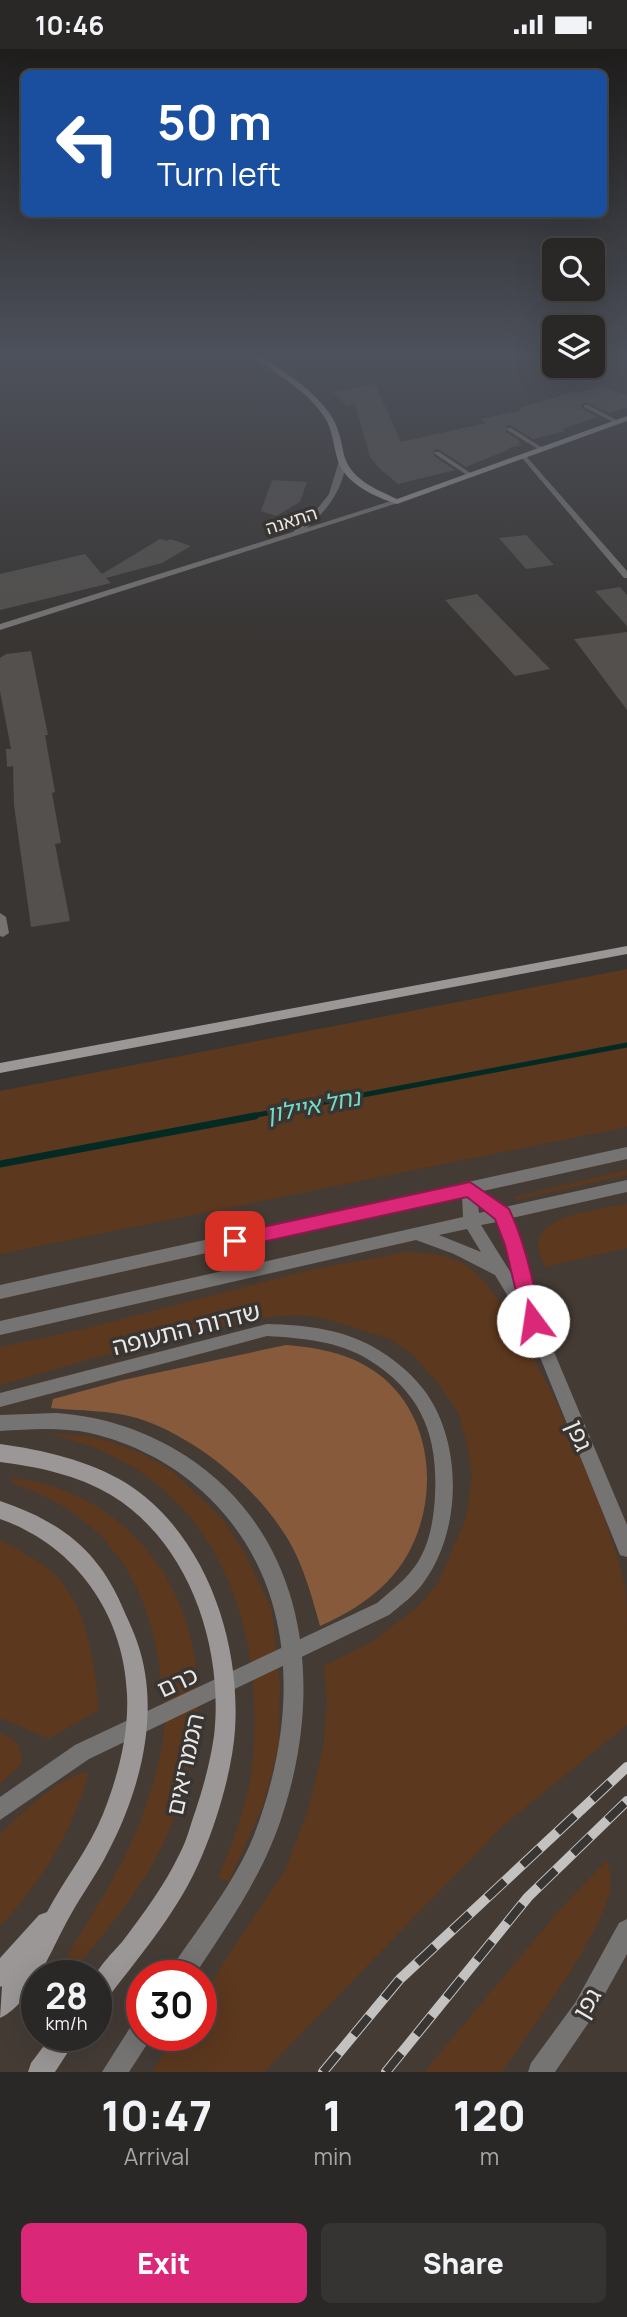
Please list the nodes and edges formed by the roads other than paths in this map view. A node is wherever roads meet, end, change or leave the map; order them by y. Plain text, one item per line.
1 (339, 450) edge
2 (541, 450) edge
3 (437, 453) dead end
4 (524, 457) junction
5 (342, 463) junction
6 (472, 476) junction
7 (397, 502) junction
8 (292, 536) junction
9 (627, 576) edge
10 (0, 627) edge
11 (0, 917) edge
12 (3, 933) dead end
13 (627, 950) edge
14 (0, 1069) edge
15 (627, 1153) edge
16 (627, 1186) edge
17 (470, 1189) junction
18 (502, 1214) junction
19 (471, 1222) junction
20 (416, 1234) junction
21 (501, 1270) junction
22 (0, 1292) edge
23 (533, 1321) junction
24 (0, 1328) edge
25 (0, 1400) edge
26 (0, 1423) edge
27 (0, 1453) edge
28 (0, 1510) edge
29 (627, 1548) edge
30 (383, 1609) joint
31 (0, 1810) edge
32 (62, 1907) junction
33 (627, 1931) edge
34 (191, 1960) edge
35 (112, 1972) edge
36 (0, 1975) edge
37 (0, 2006) edge
38 (55, 2051) edge
39 (129, 2051) edge
40 (40, 2072) edge
41 (114, 2072) edge
42 (540, 2072) edge

1 - 5 street
2 - 4 street, התאנה
3 - 6 lane
4 - 6 street, התאנה
4 - 9 lane
5 - 7 street
5 - 8 street
6 - 7 street, התאנה
7 - 8 street, התאנה
8 - 10 street, התאנה
11 - 12 street
13 - 14 street
15 - 17 street
16 - 18 street
17 - 18 street
17 - 19 street
17 - 22 street
18 - 19 street
18 - 23 street
19 - 20 street
19 - 21 street
20 - 21 street
20 - 24 street
21 - 23 street
23 - 29 street, גפן
25 - 30 lane, שדרות התעופה
26 - 34 street
27 - 35 street, הממריאים
28 - 32 street
30 - 31 lane, כרם
32 - 36 street
32 - 37 street
33 - 42 street, גפן
38 - 40 street
39 - 41 street

